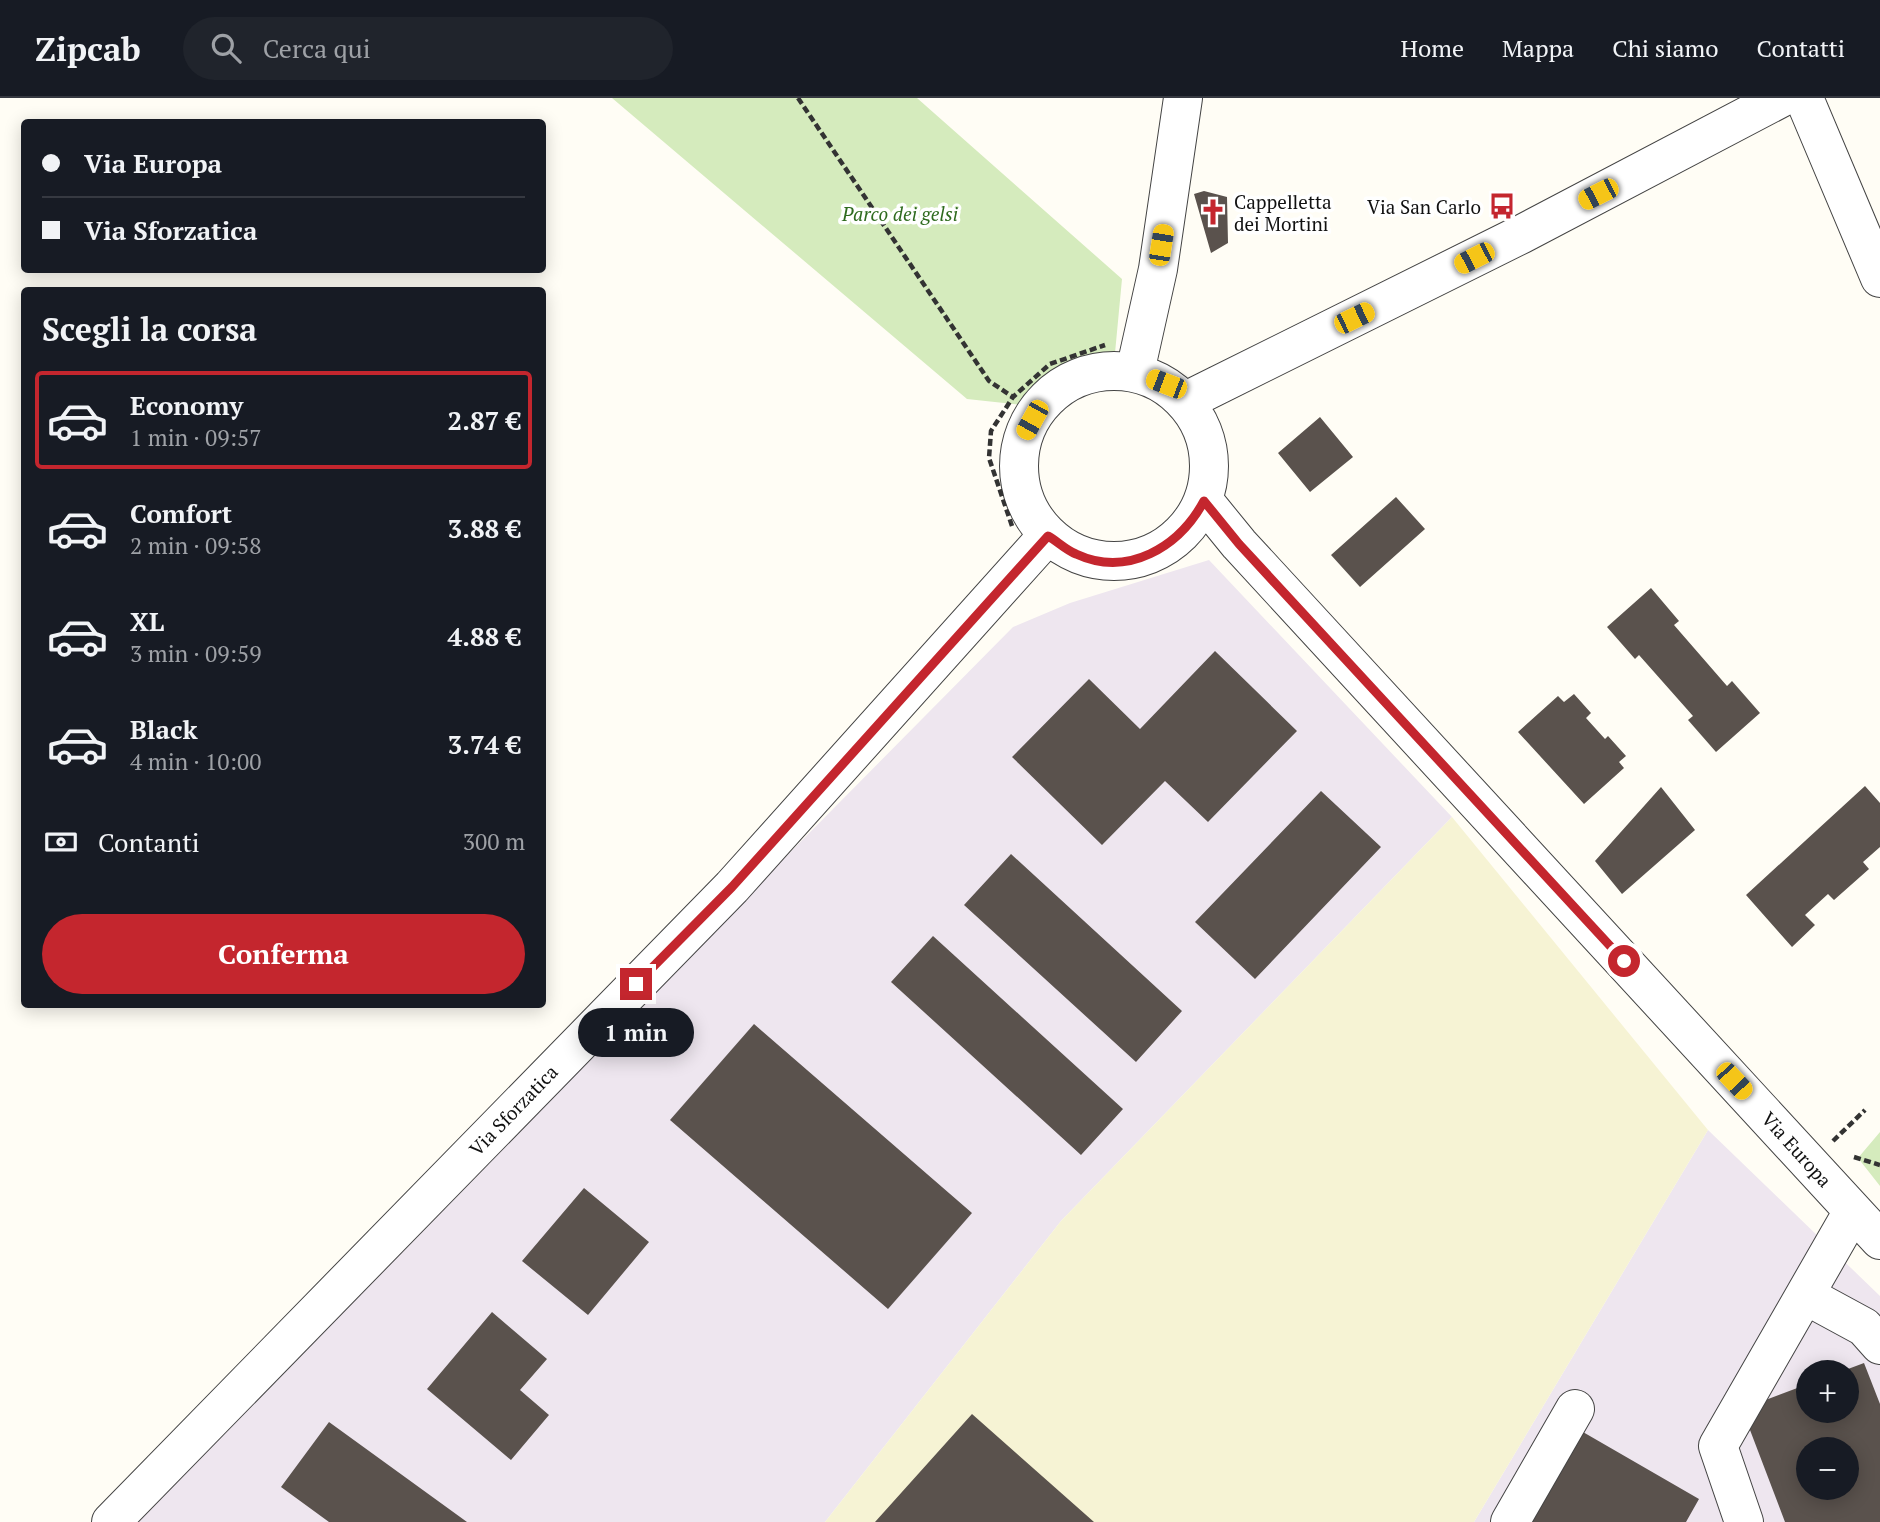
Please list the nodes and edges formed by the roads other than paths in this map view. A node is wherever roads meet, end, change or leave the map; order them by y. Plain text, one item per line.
1 (1183, 98) edge
2 (1780, 98) edge
3 (1804, 98) edge
4 (1880, 278) edge
5 (1135, 372) junction
6 (1186, 401) junction
7 (1204, 501) junction
8 (1048, 536) junction
9 (1853, 1211) junction
10 (1880, 1240) edge
11 (1805, 1294) junction
12 (1880, 1345) edge
13 (1575, 1409) dead end
14 (111, 1522) edge
15 (1510, 1522) edge
16 (1744, 1522) edge

1 - 5 street
2 - 6 street
3 - 4 street
5 - 6 street
5 - 8 street
6 - 7 street
7 - 8 street
7 - 9 street, Via Europa
8 - 14 street, Via Sforzatica
9 - 10 street, Via Europa
9 - 11 street
11 - 12 street
11 - 16 street
13 - 15 street

